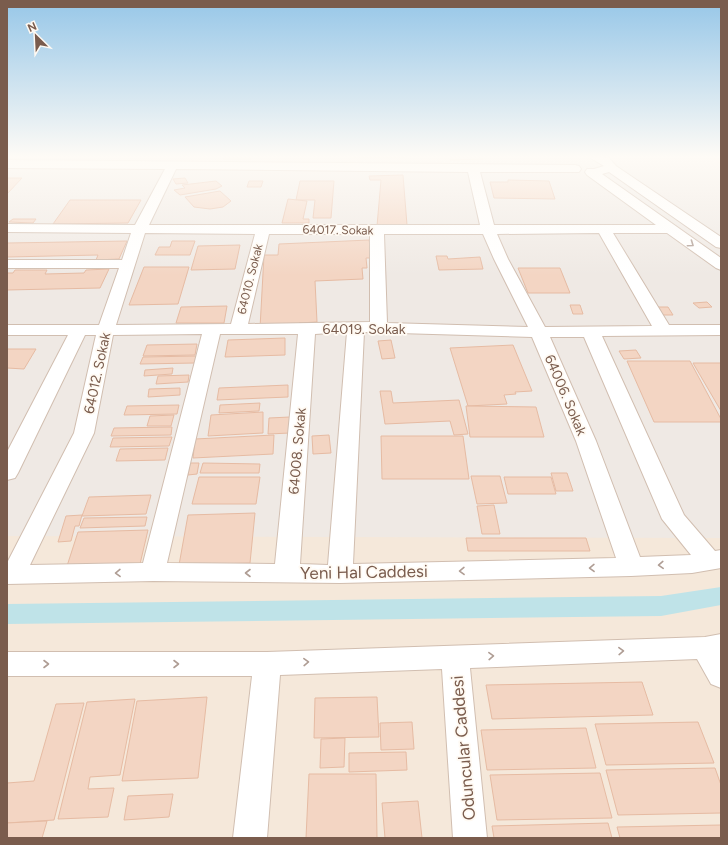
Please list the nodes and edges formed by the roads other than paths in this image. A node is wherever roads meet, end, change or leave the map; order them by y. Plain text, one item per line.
1 (156, 196) edge
2 (480, 196) edge
3 (625, 196) edge
4 (654, 196) edge
5 (7, 228) edge
6 (140, 228) junction
7 (263, 229) junction
8 (488, 229) junction
9 (603, 229) junction
10 (670, 229) junction
11 (377, 230) junction
12 (721, 244) edge
13 (7, 264) edge
14 (128, 264) junction
15 (721, 265) edge
16 (356, 327) junction
17 (379, 328) junction
18 (307, 329) junction
19 (7, 330) edge
20 (79, 330) junction
21 (212, 330) junction
22 (238, 330) junction
23 (663, 330) junction
24 (721, 330) edge
25 (105, 331) junction
26 (539, 332) junction
27 (591, 332) junction
28 (7, 473) edge
29 (716, 560) edge
30 (631, 567) junction
31 (152, 572) junction
32 (287, 573) junction
33 (340, 574) junction
34 (10, 575) edge
35 (713, 647) edge
36 (455, 657) junction
37 (7, 664) edge
38 (267, 664) junction
39 (721, 676) edge
40 (250, 838) edge
41 (470, 838) edge

1 - 6 street, 64012. Sokak
2 - 8 street, 64006. Sokak
3 - 10 street
4 - 12 street
5 - 6 street, 64017. Sokak
6 - 7 street, 64017. Sokak
6 - 14 street, 64012. Sokak
7 - 11 street, 64017. Sokak
7 - 22 street, 64010. Sokak
8 - 9 street, 64017. Sokak
8 - 11 street, 64017. Sokak
8 - 26 street, 64006. Sokak
9 - 10 street, 64017. Sokak
9 - 23 street
10 -> 15 street
11 - 17 street
13 - 14 street
14 - 25 street, 64012. Sokak
16 - 17 street, 64019. Sokak
16 - 18 street, 64019. Sokak
16 - 33 street
17 - 26 street, 64019. Sokak
18 - 22 street, 64019. Sokak
18 - 32 street, 64008. Sokak
19 - 20 street, 64019. Sokak
20 - 25 street, 64019. Sokak
20 - 28 street
21 - 22 street, 64019. Sokak
21 - 25 street, 64019. Sokak
21 - 31 street
23 - 24 street, 64019. Sokak
23 - 27 street, 64019. Sokak
25 - 34 street, 64012. Sokak
26 - 27 street, 64019. Sokak
26 - 30 street, 64006. Sokak
27 - 29 street
29 -> 30 street, Yeni Hal Caddesi
30 -> 33 street, Yeni Hal Caddesi
32 -> 31 street, Yeni Hal Caddesi
31 -> 34 street, Yeni Hal Caddesi
32 - 33 street, Yeni Hal Caddesi
36 -> 35 street
35 - 39 street
38 -> 36 street
36 - 41 street, Oduncular Caddesi
37 -> 38 street
38 - 40 street

